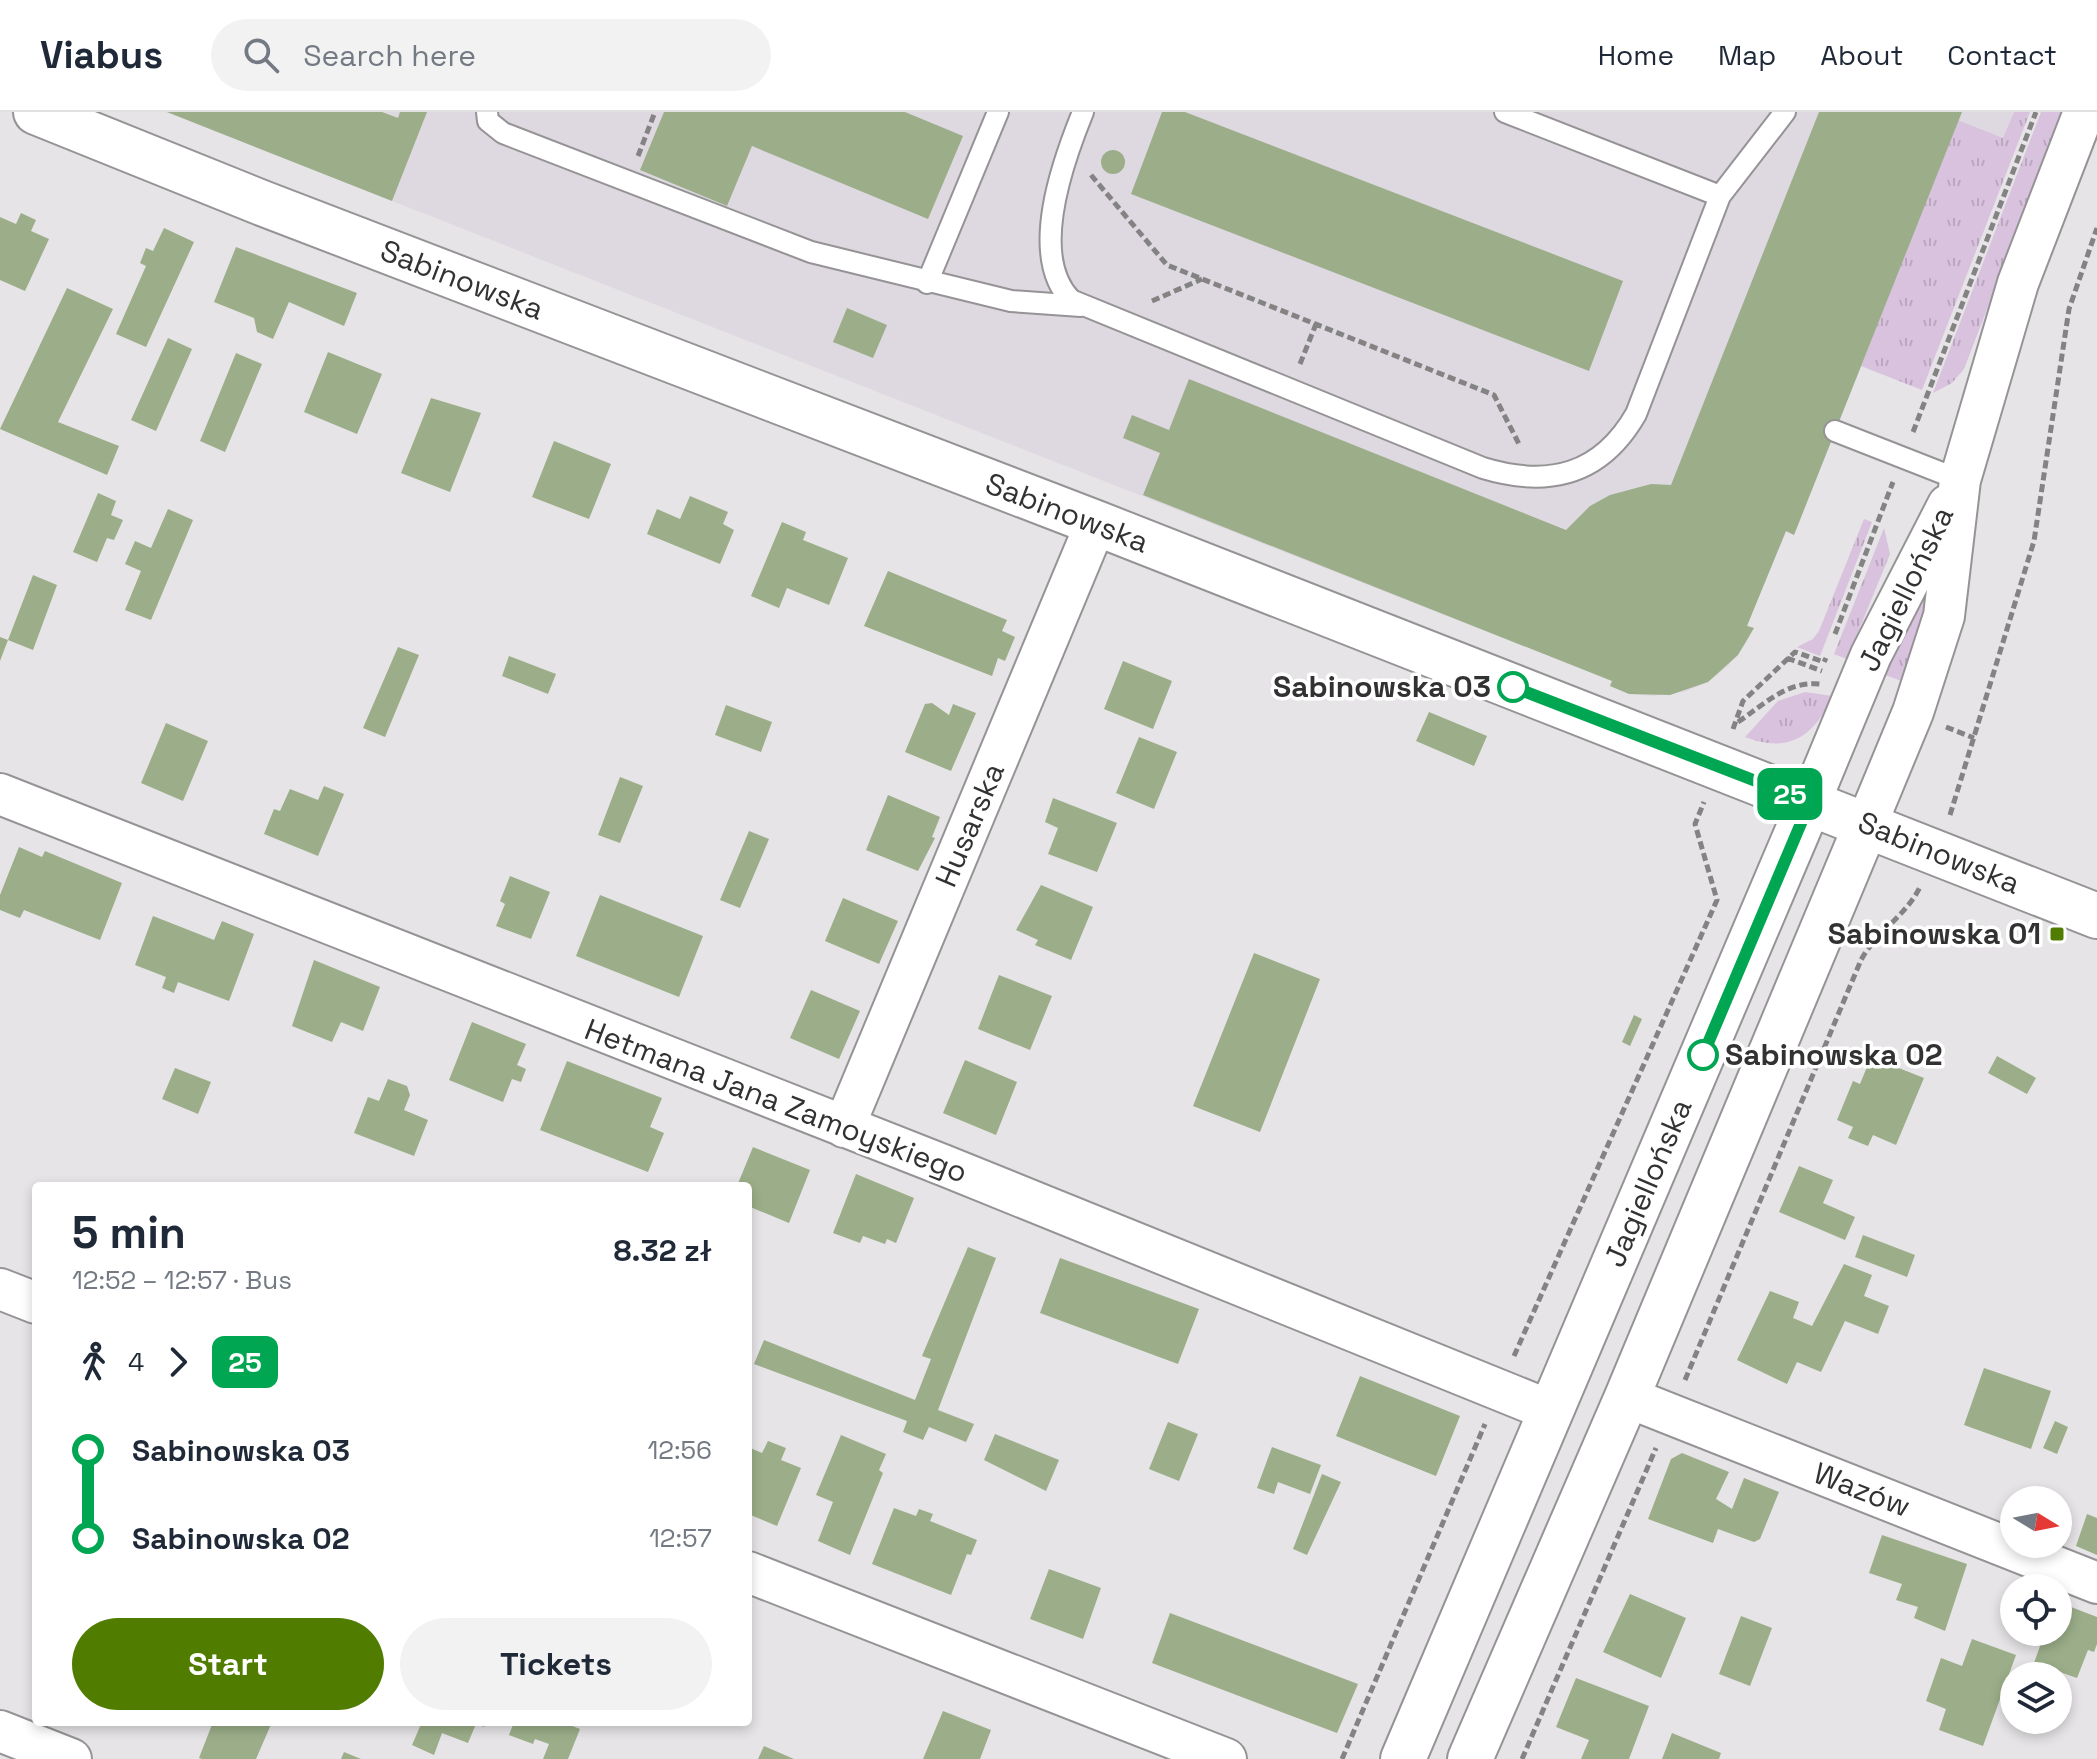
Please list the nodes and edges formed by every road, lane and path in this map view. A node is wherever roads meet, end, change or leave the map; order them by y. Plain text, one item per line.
1 (36, 112) edge
2 (487, 112) edge
3 (655, 112) edge
4 (998, 112) edge
5 (1083, 112) edge
6 (1505, 112) edge
7 (1785, 112) edge
8 (2084, 112) edge
9 (1068, 148) junction
10 (627, 182) junction
11 (1720, 196) junction
12 (2097, 228) edge
13 (1203, 279) junction
14 (927, 283) junction
15 (1081, 306) junction
16 (1112, 319) junction
17 (1316, 324) junction
18 (1289, 390) junction
19 (1835, 431) dead end
20 (1536, 478) junction
21 (1960, 480) junction
22 (1096, 523) junction
23 (1786, 657) dead end
24 (1818, 670) dead end
25 (1825, 685) dead end
26 (1931, 721) dead end
27 (1737, 723) dead end
28 (1974, 738) junction
29 (0, 794) edge
30 (1810, 802) junction
31 (1702, 807) dead end
32 (1949, 818) dead end
33 (1867, 823) junction
34 (1923, 879) dead end
35 (2097, 916) edge
36 (844, 1127) junction
37 (0, 1289) edge
38 (32, 1301) edge
39 (1683, 1385) dead end
40 (1499, 1390) junction
41 (1627, 1397) junction
42 (1551, 1411) junction
43 (1659, 1442) dead end
44 (752, 1574) edge
45 (2097, 1583) edge
46 (0, 1731) edge
47 (71, 1759) edge
48 (1226, 1759) edge
49 (1342, 1759) edge
50 (1403, 1759) edge
51 (1470, 1759) edge
52 (1522, 1759) edge

1 - 22 street, Sabinowska
2 - 10 lane
3 - 10 path
4 - 14 lane
5 - 9 lane
6 - 11 lane
7 - 11 lane
8 - 21 street, Jagiellońska
9 - 13 path
9 - 15 lane
10 - 14 lane
11 - 20 lane
12 - 28 path
13 - 16 path
13 - 17 path
14 - 15 lane
15 - 16 lane
16 - 18 lane
17 - 18 path
17 - 20 path
18 - 20 lane
19 - 21 lane
21 - 30 street, Jagiellońska
21 - 33 street, Jagiellońska
22 - 30 street, Sabinowska
22 - 36 street, Husarska
23 - 24 path
25 - 27 path
26 - 28 path
28 - 32 path
29 - 36 street, Hetmana Jana Zamoyskiego
30 - 33 street, Sabinowska
30 - 42 street, Jagiellońska
31 - 40 path
33 - 35 street, Sabinowska
33 - 41 street, Jagiellońska
34 - 39 path
36 - 40 street, Hetmana Jana Zamoyskiego
37 - 38 street
40 - 42 street, Hetmana Jana Zamoyskiego
40 - 49 path
41 - 45 street, Wazów
41 - 51 street, Jagiellońska
42 - 50 street, Jagiellońska
43 - 52 path
44 - 48 street
46 - 47 street

